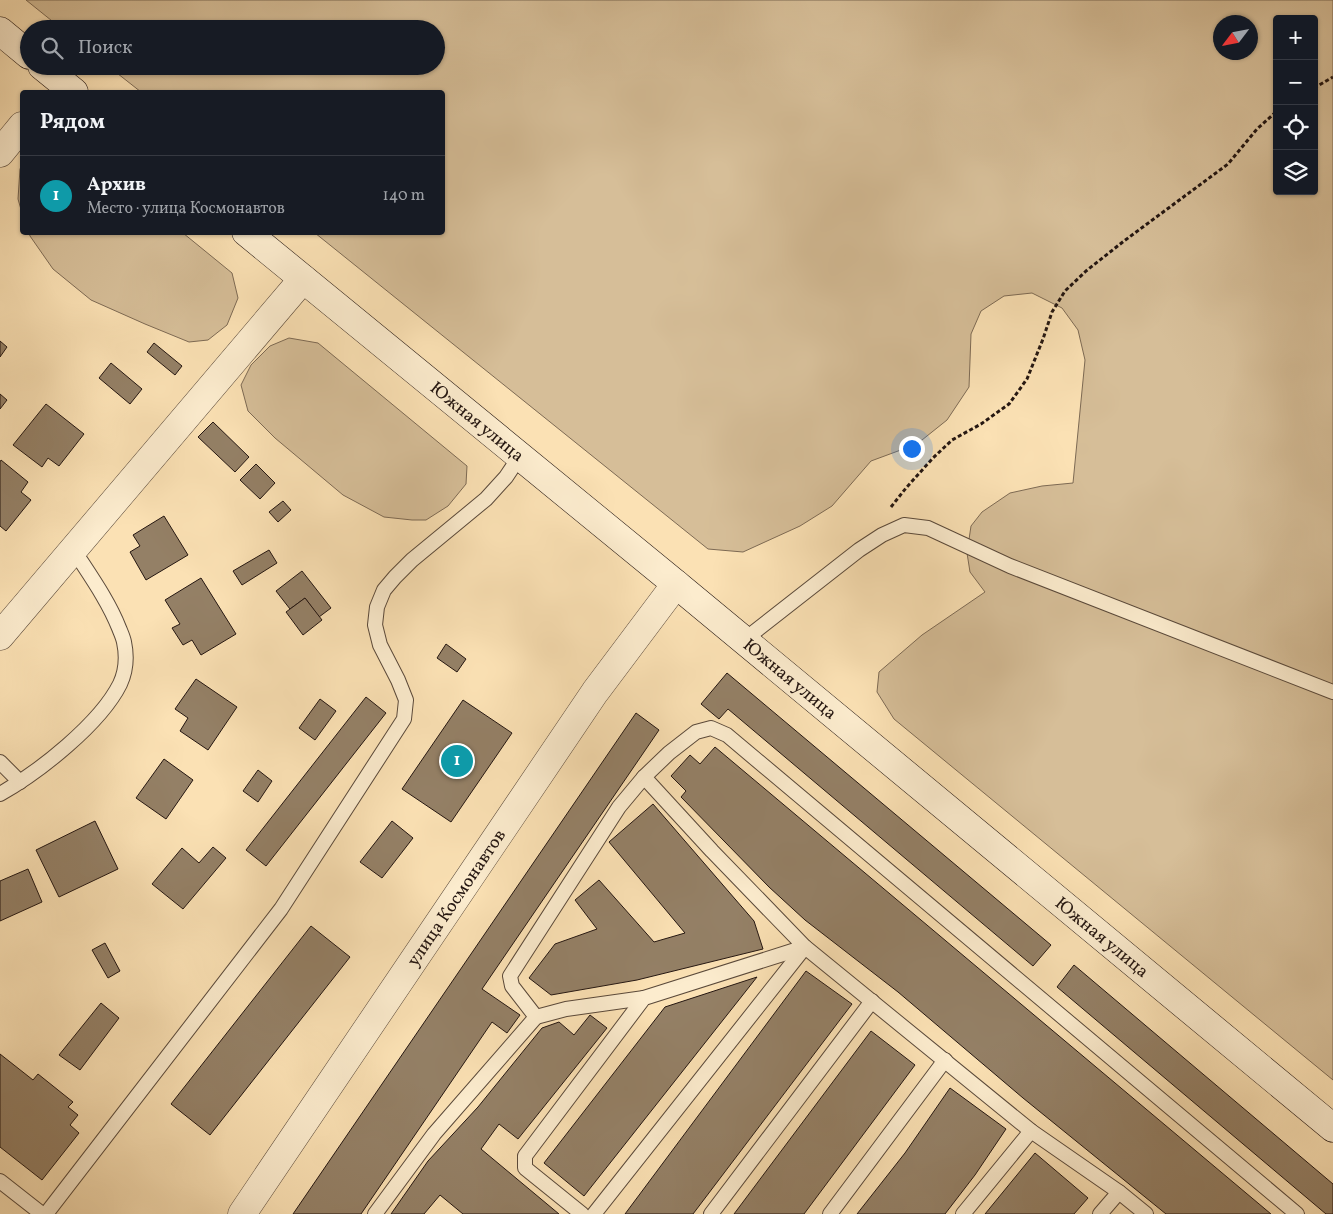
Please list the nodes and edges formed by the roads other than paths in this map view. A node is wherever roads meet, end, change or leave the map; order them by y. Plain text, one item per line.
1 (0, 31) edge
2 (20, 48) edge
3 (20, 128) edge
4 (0, 152) edge
5 (250, 235) edge
6 (303, 279) junction
7 (520, 456) junction
8 (73, 549) junction
9 (676, 584) junction
10 (0, 636) edge
11 (744, 640) junction
12 (1333, 692) edge
13 (0, 762) edge
14 (644, 777) junction
15 (20, 782) junction
16 (0, 794) edge
17 (805, 947) junction
18 (644, 998) junction
19 (872, 1001) junction
20 (536, 1017) junction
21 (945, 1060) junction
22 (1333, 1128) edge
23 (1031, 1131) junction
24 (0, 1181) edge
25 (1119, 1192) junction
26 (42, 1214) edge
27 (46, 1214) edge
28 (242, 1214) edge
29 (375, 1214) edge
30 (582, 1214) edge
31 (594, 1214) edge
32 (711, 1214) edge
33 (830, 1214) edge
34 (963, 1214) edge
35 (1100, 1214) edge
36 (1146, 1214) edge
37 (1298, 1214) edge

1 - 2 main road
3 - 4 main road
5 - 6 main road, Южная улица
6 - 7 main road, Южная улица
6 - 8 main road
7 - 9 main road, Южная улица
7 - 27 lane
8 - 10 main road
8 - 15 lane
9 - 11 main road, Южная улица
9 - 28 main road, улица Космонавтов
11 - 12 lane
11 - 22 main road, Южная улица
13 - 15 lane
14 - 17 lane
14 - 20 lane
14 - 37 lane
15 - 16 lane
17 - 18 lane
17 - 19 lane
17 - 31 lane
18 - 20 lane
18 - 30 lane
19 - 21 lane
19 - 32 lane
20 - 29 lane
21 - 23 lane
21 - 33 lane
23 - 25 lane
23 - 34 lane
24 - 26 lane
25 - 35 lane
25 - 36 lane

